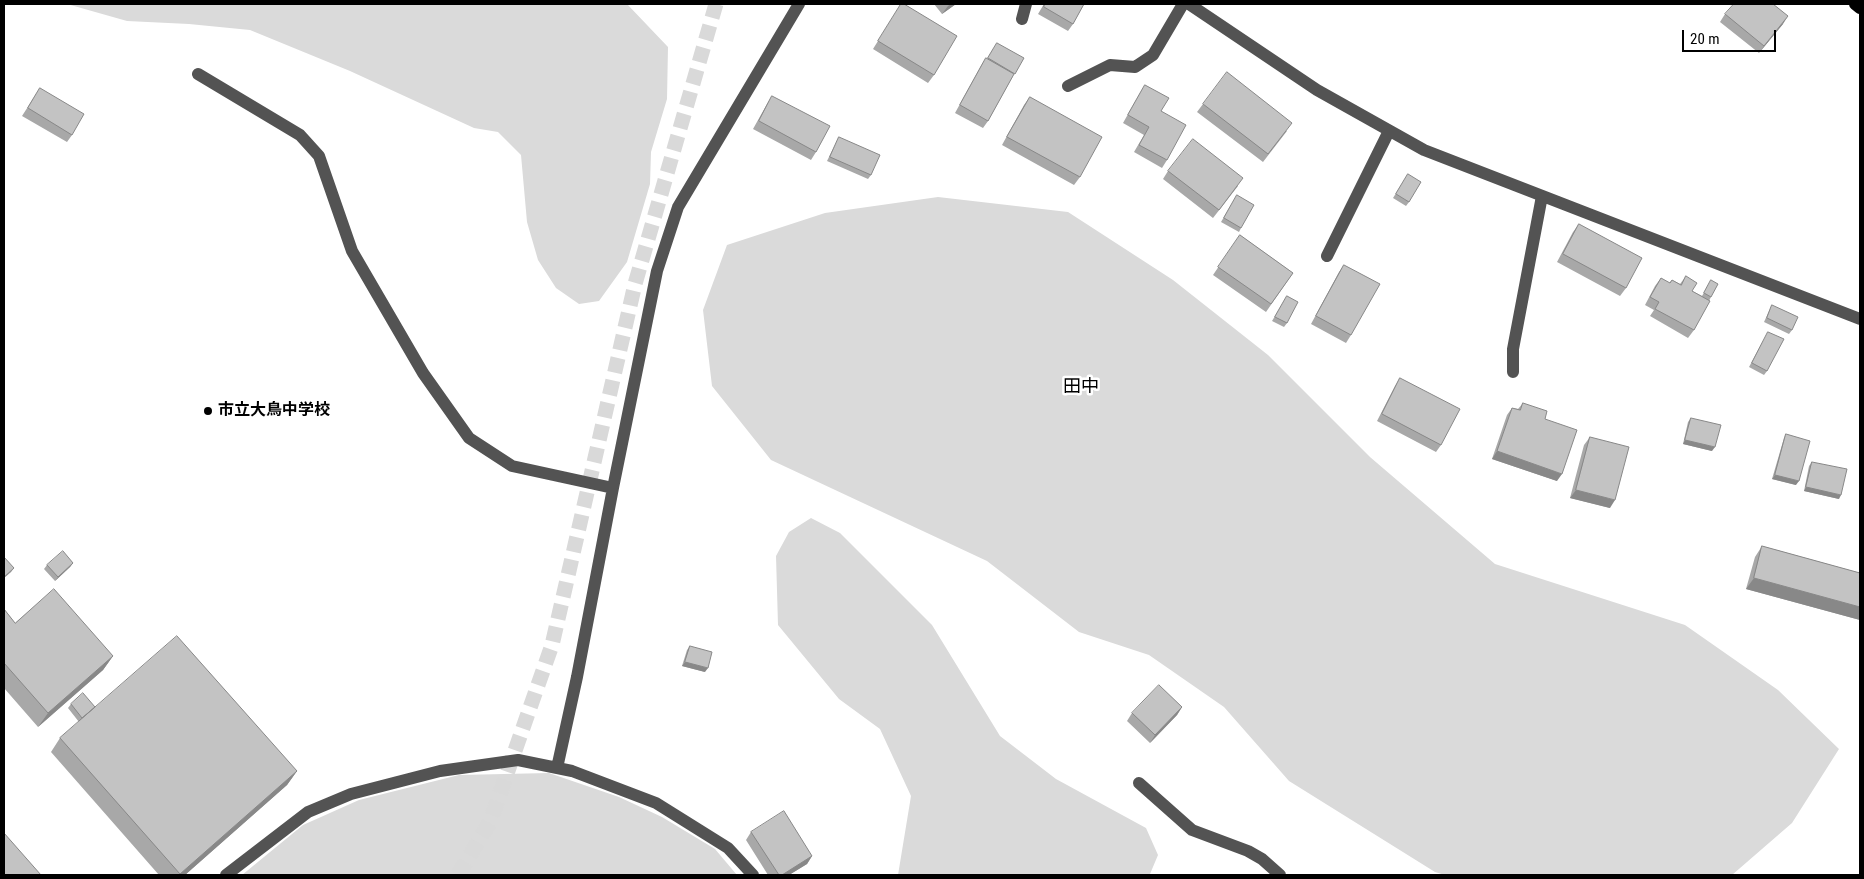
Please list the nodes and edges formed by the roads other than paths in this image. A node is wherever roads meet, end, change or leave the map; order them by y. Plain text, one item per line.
1 (799, 4) edge
2 (1026, 4) edge
3 (1183, 4) edge
4 (1189, 4) edge
5 (1855, 4) edge
6 (1860, 8) edge
7 (1022, 19) dead end
8 (198, 74) dead end
9 (1068, 86) dead end
10 (1389, 131) junction
11 (1542, 196) junction
12 (1327, 256) dead end
13 (1860, 319) edge
14 (1513, 372) dead end
15 (613, 488) junction
16 (557, 768) junction
17 (1138, 783) dead end
18 (226, 875) edge
19 (753, 875) edge
20 (1280, 875) edge

1 - 15 street
2 - 7 street
3 - 9 street
4 - 10 street
5 - 6 main road
8 - 15 street
10 - 11 street
10 - 12 street
11 - 13 street
11 - 14 street
15 - 16 street
16 - 18 street
16 - 19 street
17 - 20 street

